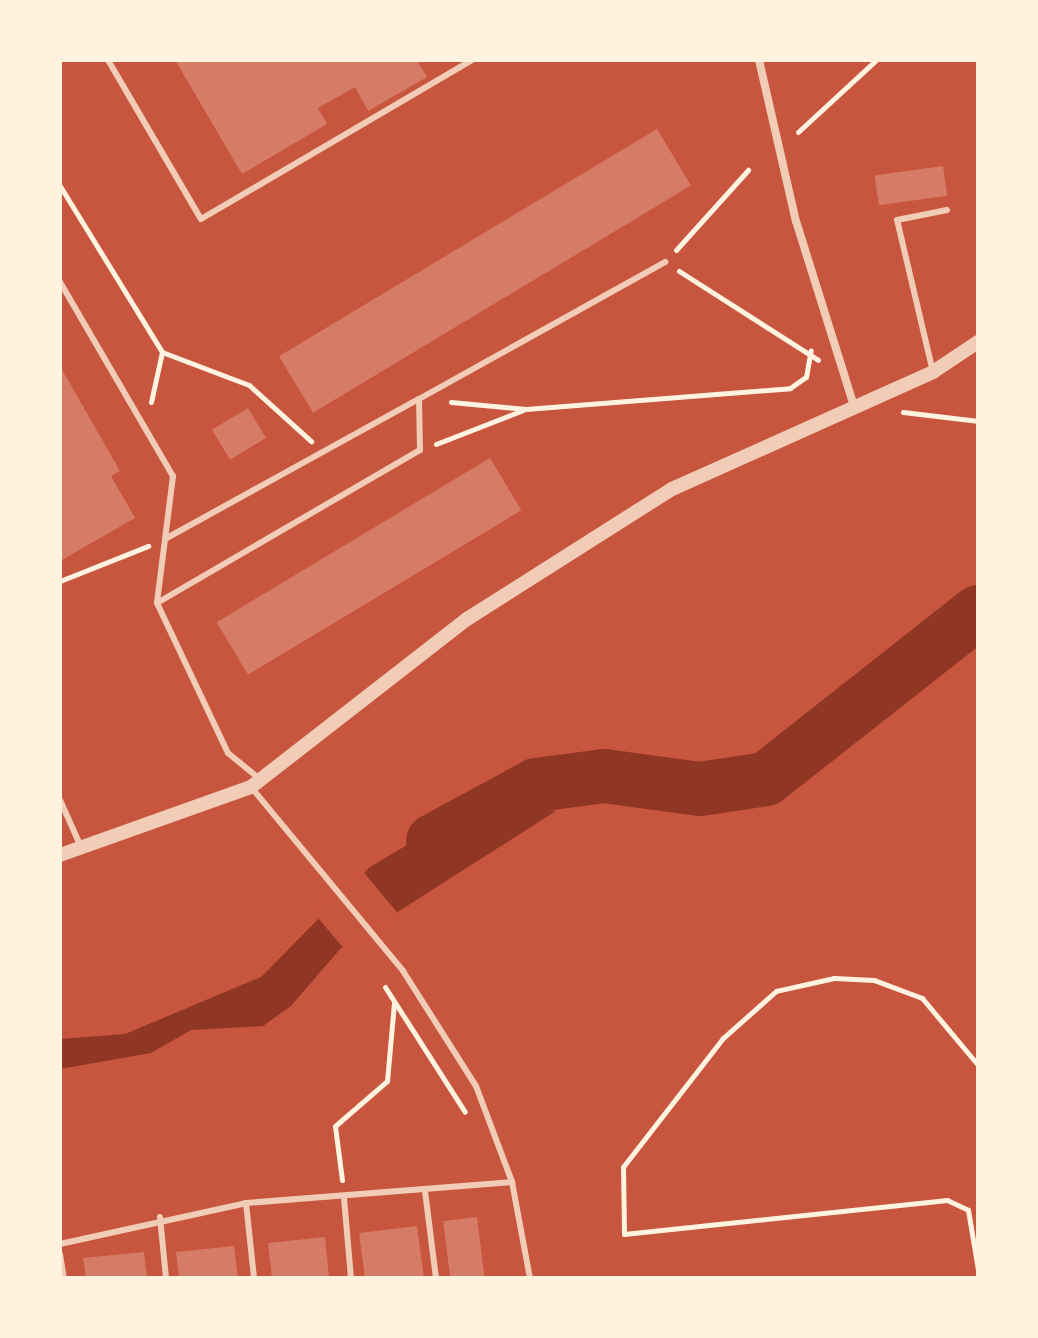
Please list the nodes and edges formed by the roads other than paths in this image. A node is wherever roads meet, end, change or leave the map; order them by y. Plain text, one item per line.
1 (108, 60) edge
2 (472, 60) edge
3 (759, 60) edge
4 (947, 210) dead end
5 (665, 262) road end
6 (60, 282) edge
7 (978, 342) edge
8 (933, 372) junction
9 (419, 399) junction
10 (855, 409) junction
11 (165, 539) junction
12 (157, 603) junction
13 (256, 783) junction
14 (60, 800) edge
15 (82, 851) junction
16 (60, 855) edge
17 (512, 1182) junction
18 (425, 1191) junction
19 (344, 1198) junction
20 (246, 1203) junction
21 (160, 1217) junction
22 (60, 1244) edge
23 (60, 1254) edge
24 (64, 1278) edge
25 (166, 1278) edge
26 (254, 1278) edge
27 (351, 1278) edge
28 (436, 1278) edge
29 (530, 1278) edge

1 - 2 lane
3 - 10 street
4 - 8 lane
5 - 9 lane
6 - 11 lane
7 - 8 street
8 - 10 street
9 - 11 lane
9 - 12 lane
10 - 13 street
11 - 12 lane
12 - 13 lane
13 - 15 street
13 - 17 lane
14 - 15 lane
15 - 16 street
17 - 18 lane
17 - 29 lane
18 - 19 lane
18 - 28 lane
19 - 20 lane
19 - 27 lane
20 - 21 lane
20 - 26 lane
21 - 22 lane
21 - 25 lane
23 - 24 lane

